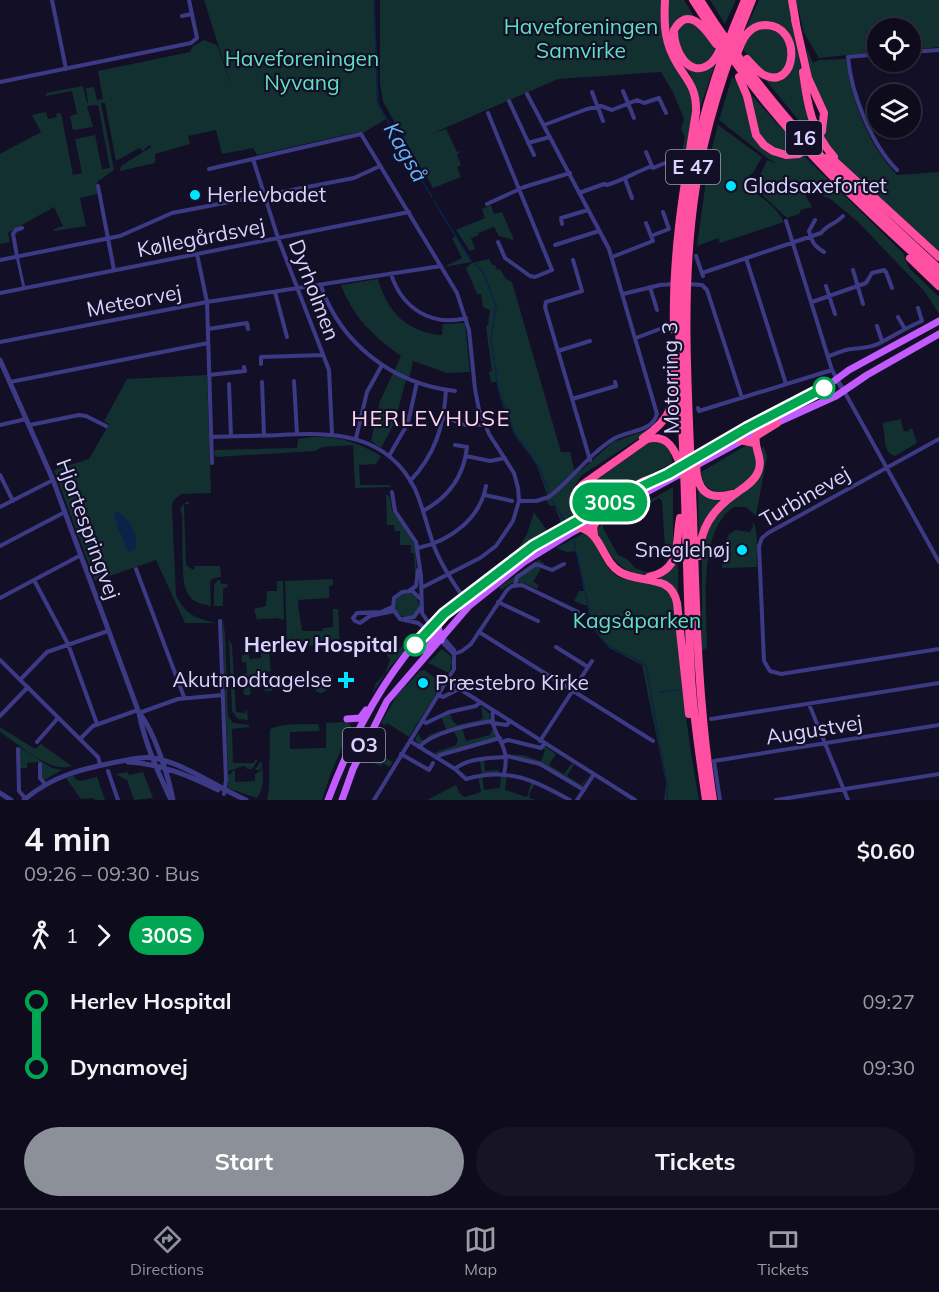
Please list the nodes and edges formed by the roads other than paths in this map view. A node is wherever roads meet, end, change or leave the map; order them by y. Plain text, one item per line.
1 (52, 0) edge
2 (189, 0) edge
3 (665, 0) edge
4 (688, 0) edge
5 (693, 0) edge
6 (700, 0) edge
7 (706, 0) edge
8 (740, 0) edge
9 (745, 0) edge
10 (752, 0) edge
11 (792, 0) edge
12 (192, 14) junction
13 (182, 16) dead end
14 (795, 20) junction
15 (738, 26) junction
16 (709, 34) junction
17 (939, 50) edge
18 (921, 51) edge
19 (867, 55) edge
20 (747, 59) junction
21 (722, 67) junction
22 (66, 69) junction
23 (739, 77) junction
24 (0, 82) edge
25 (712, 88) junction
26 (623, 91) dead end
27 (592, 92) dead end
28 (527, 94) dead end
29 (509, 101) dead end
30 (628, 104) junction
31 (598, 107) junction
32 (666, 112) dead end
33 (488, 113) dead end
34 (634, 118) dead end
35 (603, 121) dead end
36 (544, 125) junction
37 (786, 126) junction
38 (550, 137) junction
39 (528, 143) junction
40 (690, 150) junction
41 (646, 152) dead end
42 (534, 155) dead end
43 (253, 159) junction
44 (675, 159) dead end
45 (652, 165) junction
46 (380, 166) junction
47 (209, 169) dead end
48 (844, 169) junction
49 (897, 170) dead end
50 (570, 173) junction
51 (833, 177) junction
52 (625, 179) junction
53 (98, 186) dead end
54 (520, 190) junction
55 (579, 193) junction
56 (265, 195) junction
57 (632, 198) dead end
58 (875, 198) junction
59 (487, 204) dead end
60 (588, 210) junction
61 (409, 212) junction
62 (663, 212) dead end
63 (843, 216) dead end
64 (815, 220) dead end
65 (786, 221) dead end
66 (646, 223) dead end
67 (562, 224) dead end
68 (22, 228) dead end
69 (599, 231) junction
70 (651, 236) junction
71 (810, 237) junction
72 (278, 238) junction
73 (108, 239) junction
74 (498, 242) dead end
75 (793, 243) junction
76 (555, 245) dead end
77 (824, 252) dead end
78 (197, 254) junction
79 (17, 256) junction
80 (612, 256) junction
81 (696, 256) dead end
82 (939, 257) edge
83 (746, 258) junction
84 (928, 258) junction
85 (0, 260) edge
86 (573, 260) dead end
87 (441, 266) junction
88 (939, 269) edge
89 (114, 270) junction
90 (853, 270) dead end
91 (391, 274) junction
92 (681, 274) junction
93 (939, 277) edge
94 (321, 285) junction
95 (857, 285) junction
96 (826, 286) dead end
97 (939, 286) edge
98 (650, 287) junction
99 (24, 288) junction
100 (297, 288) junction
101 (892, 288) dead end
102 (0, 292) edge
103 (275, 292) junction
104 (623, 294) junction
105 (830, 296) junction
106 (680, 301) junction
107 (207, 302) junction
108 (812, 302) junction
109 (863, 304) dead end
110 (918, 308) dead end
111 (657, 310) dead end
112 (835, 315) dead end
113 (898, 317) dead end
114 (466, 318) junction
115 (939, 321) edge
116 (877, 326) dead end
117 (665, 327) dead end
118 (208, 329) junction
119 (248, 329) dead end
120 (904, 329) junction
121 (939, 334) edge
122 (287, 337) dead end
123 (636, 338) junction
124 (590, 341) dead end
125 (0, 342) edge
126 (882, 342) junction
127 (208, 343) junction
128 (558, 351) junction
129 (323, 355) junction
130 (675, 355) junction
131 (829, 356) junction
132 (0, 360) edge
133 (261, 364) dead end
134 (382, 365) junction
135 (2, 367) edge
136 (832, 370) junction
137 (245, 371) dead end
138 (209, 375) junction
139 (837, 380) junction
140 (294, 381) dead end
141 (10, 382) junction
142 (262, 382) dead end
143 (417, 382) junction
144 (615, 382) dead end
145 (229, 384) dead end
146 (786, 384) junction
147 (446, 390) junction
148 (455, 391) dead end
149 (844, 391) junction
150 (742, 398) junction
151 (572, 399) junction
152 (698, 408) dead end
153 (444, 417) junction
154 (27, 419) junction
155 (777, 423) junction
156 (0, 425) edge
157 (30, 425) junction
158 (484, 425) junction
159 (106, 426) dead end
160 (297, 434) junction
161 (332, 434) junction
162 (264, 435) junction
163 (231, 436) junction
164 (211, 437) junction
165 (356, 438) junction
166 (939, 439) edge
167 (740, 440) junction
168 (754, 442) junction
169 (690, 444) junction
170 (455, 445) dead end
171 (389, 456) junction
172 (466, 456) junction
173 (505, 458) junction
174 (678, 459) junction
175 (590, 460) junction
176 (212, 463) dead end
177 (886, 468) junction
178 (671, 472) junction
179 (0, 476) edge
180 (53, 480) junction
181 (410, 481) junction
182 (486, 486) dead end
183 (688, 487) junction
184 (392, 492) dead end
185 (736, 493) junction
186 (484, 495) junction
187 (13, 501) junction
188 (512, 501) dead end
189 (519, 501) junction
190 (0, 507) edge
191 (423, 511) junction
192 (64, 512) junction
193 (680, 518) junction
194 (598, 519) junction
195 (580, 524) junction
196 (594, 535) junction
197 (433, 544) junction
198 (0, 546) edge
199 (418, 548) junction
200 (81, 555) junction
201 (418, 558) junction
202 (939, 562) edge
203 (564, 564) dead end
204 (136, 569) dead end
205 (448, 575) junction
206 (643, 578) junction
207 (34, 580) junction
208 (515, 585) junction
209 (421, 588) junction
210 (409, 591) junction
211 (463, 595) junction
212 (0, 598) edge
213 (421, 599) junction
214 (498, 602) junction
215 (421, 607) junction
216 (393, 608) junction
217 (578, 612) dead end
218 (397, 616) junction
219 (696, 617) junction
220 (220, 621) dead end
221 (538, 621) dead end
222 (429, 628) junction
223 (108, 630) junction
224 (479, 632) junction
225 (439, 636) junction
226 (68, 644) junction
227 (556, 647) dead end
228 (939, 649) edge
229 (454, 654) junction
230 (0, 660) edge
231 (592, 661) dead end
232 (588, 667) junction
233 (396, 670) junction
234 (688, 677) junction
235 (20, 680) junction
236 (447, 681) junction
237 (939, 683) edge
238 (28, 687) junction
239 (459, 689) junction
240 (572, 691) junction
241 (223, 695) junction
242 (439, 695) junction
243 (184, 697) junction
244 (480, 702) junction
245 (809, 704) junction
246 (138, 711) junction
247 (493, 711) junction
248 (0, 716) edge
249 (58, 718) junction
250 (711, 719) dead end
251 (422, 721) junction
252 (492, 722) junction
253 (510, 722) junction
254 (97, 724) junction
255 (939, 725) edge
256 (80, 739) junction
257 (501, 740) junction
258 (410, 741) junction
259 (653, 741) dead end
260 (37, 742) dead end
261 (542, 742) junction
262 (825, 744) junction
263 (419, 747) junction
264 (18, 748) dead end
265 (157, 749) junction
266 (401, 754) junction
267 (507, 756) junction
268 (436, 758) junction
269 (120, 761) junction
270 (156, 761) junction
271 (433, 763) dead end
272 (40, 764) dead end
273 (100, 764) junction
274 (455, 769) junction
275 (108, 771) dead end
276 (341, 771) junction
277 (504, 774) junction
278 (594, 774) junction
279 (939, 774) edge
280 (205, 779) junction
281 (45, 784) junction
282 (843, 789) junction
283 (584, 790) junction
284 (225, 792) junction
285 (0, 793) edge
286 (25, 799) edge
287 (172, 799) edge
288 (329, 799) edge
289 (11, 800) edge
290 (118, 800) edge
291 (238, 800) edge
292 (246, 800) edge
293 (342, 800) edge
294 (374, 800) edge
295 (570, 800) edge
296 (577, 800) edge
297 (635, 800) edge
298 (702, 800) edge
299 (706, 800) edge
300 (713, 800) edge
301 (720, 800) edge
302 (776, 800) edge
303 (848, 800) edge

1 - 22 street
2 - 12 street
3 - 40 highway
4 - 16 highway
5 - 37 highway, 16
6 - 84 highway, 16
7 - 20 highway
8 - 15 highway
9 - 15 highway, Motorring 3 / E 47
10 - 15 highway, Motorring 3 / E 47
11 - 14 highway
12 - 13 street
12 - 22 street
14 - 23 highway
14 - 48 highway
15 - 20 highway
15 - 21 highway
15 - 21 highway, Motorring 3 / E 47
16 - 21 highway
16 - 23 highway
17 - 18 street
19 - 49 street
20 - 48 highway
21 - 25 highway, Motorring 3 / E 47
21 - 92 highway, Motorring 3 / E 47
22 - 24 street
23 - 37 highway
25 - 40 highway
25 - 92 highway, Motorring 3 / E 47
26 - 30 street
27 - 31 street
28 - 36 street
29 - 39 street
30 - 31 street
30 - 32 street
30 - 34 street
31 - 35 street
31 - 36 street
33 - 54 street
36 - 38 street
37 - 51 highway, 16
38 - 39 street
38 - 50 street
39 - 42 street
40 - 92 highway
41 - 45 street
43 - 46 street
43 - 47 street
43 - 56 street, Dyrholmen
44 - 45 street
45 - 52 street
46 - 56 street
46 - 61 street
48 - 58 highway
50 - 54 street
50 - 55 street
51 - 93 highway, 16
51 - 97 highway
52 - 55 street
52 - 57 street
53 - 73 street
54 - 59 street
54 - 74 street
55 - 60 street
56 - 72 street, Dyrholmen
56 - 73 street
58 - 82 highway
58 - 84 highway
60 - 67 street
60 - 69 street
61 - 72 street, Køllegårdsvej
61 - 87 street
62 - 70 street
63 - 71 street
64 - 71 street
65 - 75 street
66 - 70 street
68 - 79 street
69 - 76 street
69 - 80 street
70 - 80 street
71 - 75 street
71 - 77 street
72 - 78 street, Køllegårdsvej
72 - 100 street, Dyrholmen
73 - 79 street
73 - 89 street
75 - 83 street
75 - 108 street
78 - 89 street, Køllegårdsvej
78 - 107 street
79 - 85 street
79 - 99 street
80 - 104 street
81 - 83 street
83 - 146 street
84 - 88 highway, 16
86 - 128 street
87 - 91 street, Meteorvej
87 - 114 street
89 - 99 street, Køllegårdsvej
90 - 95 street
91 - 94 street, Meteorvej
91 - 114 street
92 - 106 highway, Motorring 3 / E 47
94 - 100 street, Meteorvej
94 - 134 street
95 - 101 street
95 - 105 street
95 - 109 street
96 - 105 street
98 - 104 street
98 - 111 street
98 - 150 street
99 - 102 street, Køllegårdsvej
100 - 103 street, Meteorvej
100 - 129 street, Dyrholmen
103 - 107 street, Meteorvej
103 - 122 street
104 - 123 street
105 - 108 street
105 - 112 street
106 - 130 highway
106 - 169 highway, Motorring 3 / E 47
106 - 169 highway, Motorring 3 / E 47
107 - 118 street
107 - 125 street, Meteorvej
108 - 131 street
110 - 120 street
113 - 120 street
114 - 158 street
115 - 139 main road, O3
116 - 126 street
117 - 123 street
118 - 119 street
118 - 127 street
120 - 126 street
121 - 149 main road, O3
123 - 175 street
124 - 128 street
126 - 131 street
127 - 138 street
127 - 141 street
128 - 151 street
129 - 133 street
129 - 161 street, Dyrholmen
130 - 174 highway
130 - 195 highway
131 - 136 street
132 - 135 street, Hjortespringvej
134 - 143 street
134 - 165 street
135 - 141 street, Hjortespringvej
136 - 139 street
136 - 146 street
137 - 138 street
138 - 164 street
139 - 149 street
139 - 178 main road, O3
140 - 160 street
141 - 154 street, Hjortespringvej
142 - 162 street
143 - 147 street
143 - 171 street
144 - 151 street
145 - 163 street
146 - 150 street
147 - 148 street
147 - 153 street
149 - 155 main road, O3
149 - 177 street
150 - 152 street
151 - 175 street
153 - 158 street
153 - 181 street
154 - 156 street
154 - 157 street, Hjortespringvej
155 - 167 main road, O3
155 - 168 highway
157 - 159 street
157 - 180 street, Hjortespringvej
158 - 173 street
160 - 161 street
160 - 162 street
161 - 165 street
162 - 163 street
163 - 164 street
164 - 176 street
165 - 171 street
166 - 177 street
167 - 168 highway
167 - 194 main road, O3
168 - 185 highway
169 - 183 highway, Motorring 3 / E 47
169 - 183 highway
170 - 172 street
171 - 181 street
172 - 173 street
172 - 191 street
173 - 189 street
174 - 178 highway
174 - 183 highway
175 - 189 street
177 - 202 street
177 - 228 street, Turbinevej
178 - 195 main road, O3
179 - 187 street
180 - 187 street
180 - 192 street, Hjortespringvej
181 - 191 street
182 - 186 street
183 - 185 highway
183 - 193 highway
183 - 219 highway, Motorring 3 / E 47
183 - 234 highway, Motorring 3 / E 47
184 - 199 street
185 - 219 highway
186 - 188 street
186 - 197 street
187 - 190 street
189 - 205 street
191 - 197 street
192 - 198 street
192 - 200 street, Hjortespringvej
193 - 206 highway
193 - 234 highway
194 - 195 main road, O3
194 - 196 highway
195 - 196 highway
195 - 211 main road, O3
195 - 225 main road, O3
196 - 206 highway
197 - 199 street
197 - 205 street
199 - 201 street
200 - 207 street
200 - 223 street, Hjortespringvej
201 - 209 street
201 - 210 street
203 - 208 street
204 - 243 street
205 - 209 street
205 - 211 street
206 - 234 highway
207 - 212 street
207 - 226 street
208 - 214 street
208 - 217 street
209 - 213 street
210 - 213 street
210 - 216 street
211 - 222 main road, O3
211 - 225 main road
213 - 215 street
214 - 221 street
214 - 224 street
215 - 218 street
215 - 222 street
216 - 216 street
216 - 218 street
218 - 222 street
219 - 300 highway, Motorring 3 / E 47
220 - 241 street
222 - 225 main road
222 - 233 main road, O3
223 - 226 street
223 - 246 street, Hjortespringvej
224 - 229 street
224 - 240 street
225 - 229 street
225 - 293 main road, O3
226 - 235 street
226 - 254 street
227 - 232 street
229 - 236 street
230 - 235 street
231 - 232 street
232 - 240 street
233 - 276 main road, O3
233 - 276 main road
234 - 298 highway
234 - 299 highway, Motorring 3 / E 47
235 - 238 street
236 - 239 street
236 - 242 street
237 - 245 street
238 - 248 street
238 - 249 street
239 - 242 street
239 - 244 street
240 - 259 street
240 - 261 street
241 - 243 street
241 - 284 street
242 - 251 street
243 - 246 street
244 - 247 street
244 - 251 street
245 - 250 street
245 - 262 street
246 - 254 street
246 - 265 street, Hjortespringvej
246 - 270 street, Hjortespringvej
247 - 252 street
247 - 253 street
249 - 256 street
249 - 260 street
251 - 258 street
252 - 253 street
252 - 257 street
252 - 263 street
253 - 261 street
254 - 256 street
255 - 262 street, Augustvej
256 - 273 street
257 - 261 street
257 - 267 street
257 - 268 street
258 - 263 street
258 - 266 street
261 - 278 street
262 - 282 street
262 - 301 street, Augustvej
263 - 268 street
264 - 286 street
265 - 270 street, Hjortespringvej
265 - 280 street
266 - 271 street
266 - 294 street
267 - 274 street
267 - 277 street
267 - 283 street
268 - 274 street
269 - 270 street
269 - 270 street
269 - 273 street
270 - 280 street
270 - 284 street
270 - 287 street
272 - 281 street
273 - 281 street
274 - 277 street
275 - 290 street
276 - 288 main road, O3
277 - 295 street
278 - 283 street
278 - 297 street
279 - 282 street
280 - 284 street
281 - 286 street
282 - 302 street
282 - 303 street
283 - 296 street
284 - 291 street
284 - 292 street
285 - 289 street

